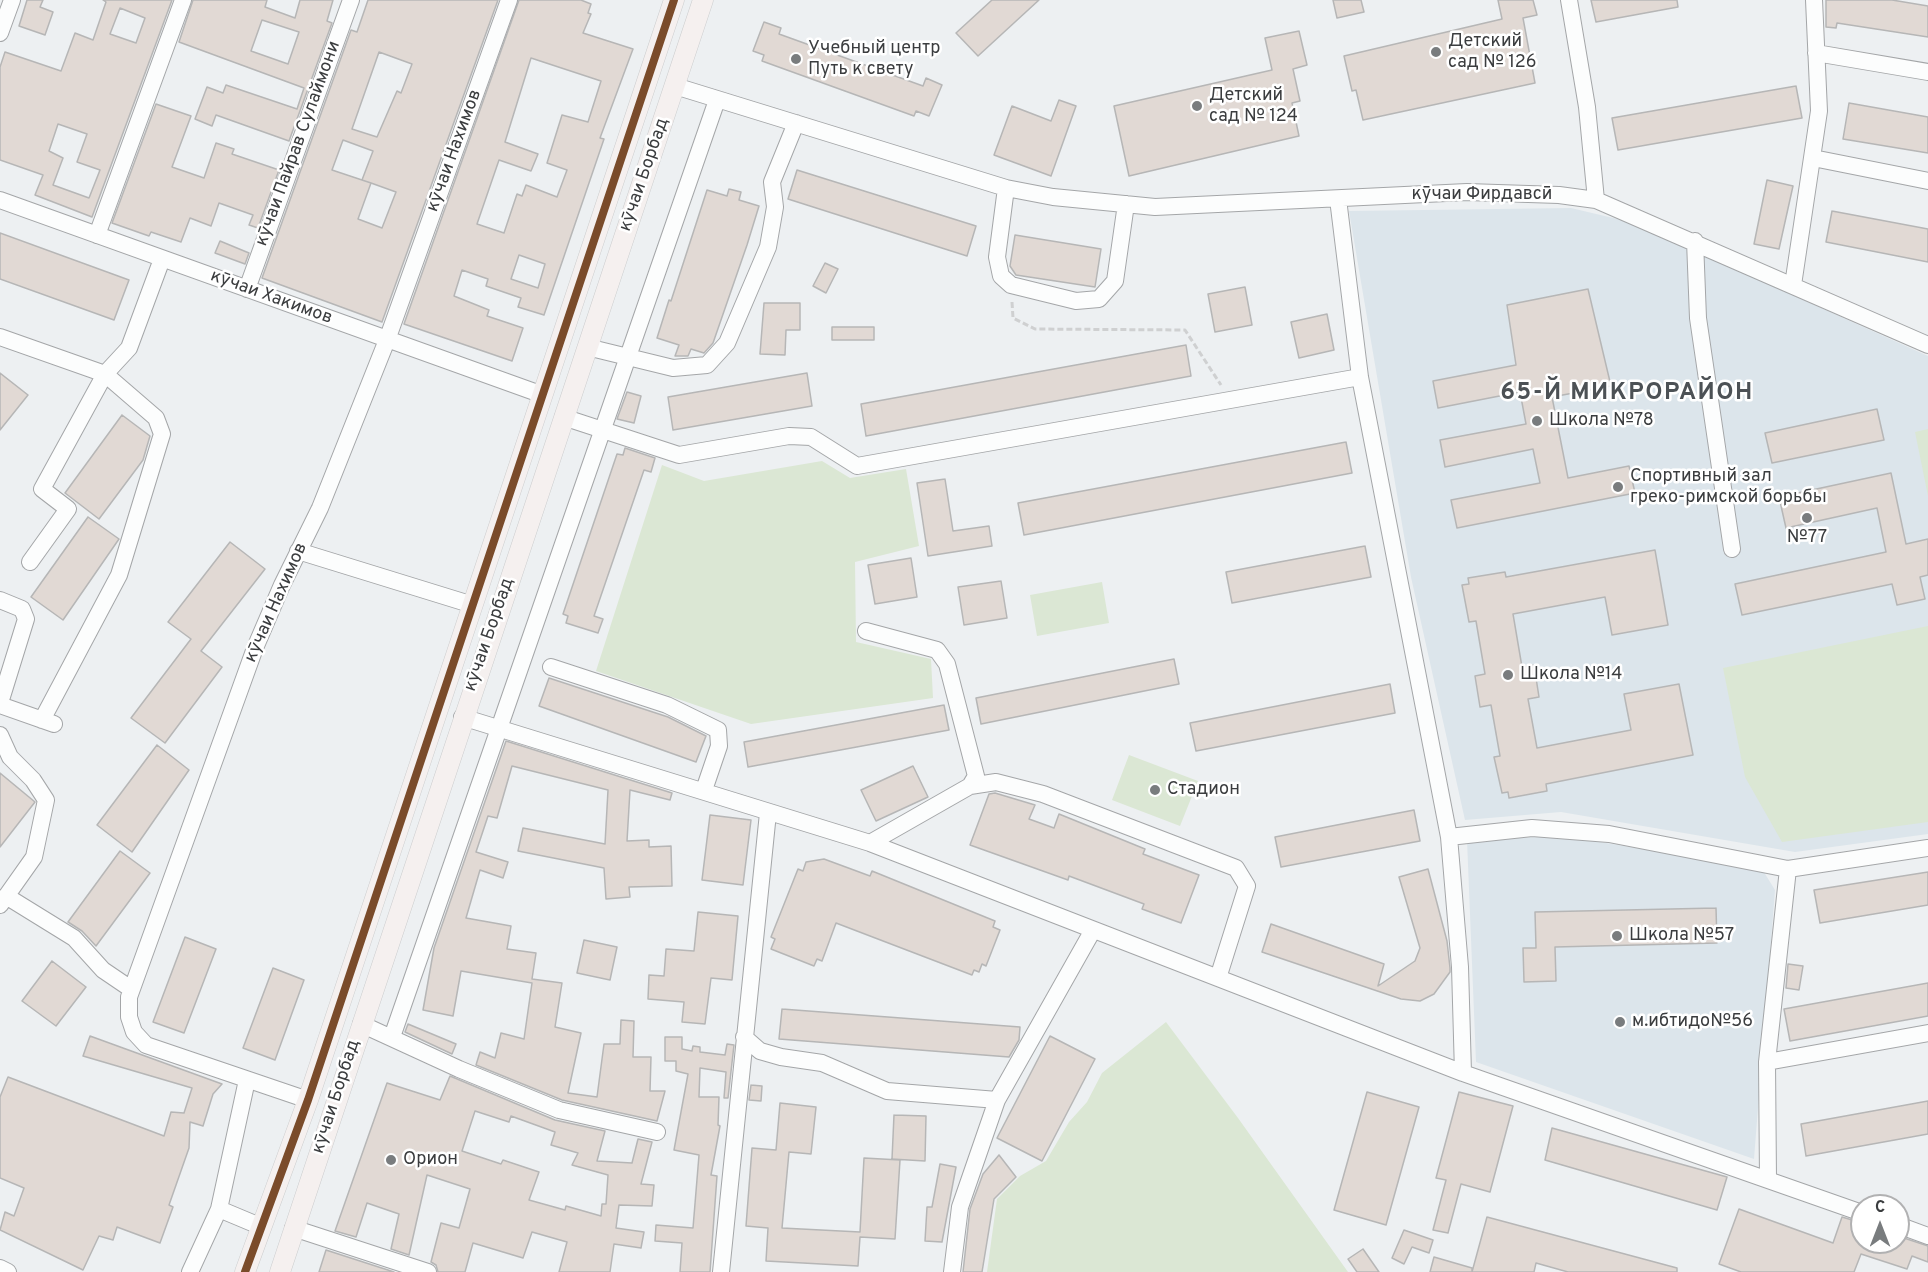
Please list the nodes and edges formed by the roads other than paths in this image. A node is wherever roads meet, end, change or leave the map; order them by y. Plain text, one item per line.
1 (12, 0) edge
2 (183, 0) edge
3 (351, 0) edge
4 (509, 0) edge
5 (674, 0) edge
6 (703, 0) edge
7 (1569, 0) edge
8 (1814, 0) edge
9 (0, 33) edge
10 (1815, 53) junction
11 (1928, 72) edge
12 (675, 86) junction
13 (717, 100) junction
14 (796, 123) junction
15 (1813, 158) junction
16 (1928, 181) edge
17 (1006, 188) junction
18 (1338, 199) junction
19 (0, 200) edge
20 (1596, 200) junction
21 (1126, 204) junction
22 (97, 235) junction
23 (1695, 241) junction
24 (162, 259) junction
25 (1793, 285) junction
26 (247, 289) junction
27 (0, 337) edge
28 (387, 340) junction
29 (1928, 345) edge
30 (587, 347) junction
31 (626, 358) junction
32 (105, 374) junction
33 (1360, 376) junction
34 (543, 394) junction
35 (563, 417) junction
36 (602, 429) junction
37 (1732, 549) dead end
38 (298, 551) junction
39 (30, 562) dead end
40 (0, 600) edge
41 (473, 604) junction
42 (866, 632) dead end
43 (551, 667) dead end
44 (0, 704) edge
45 (462, 717) junction
46 (497, 728) junction
47 (0, 735) edge
48 (970, 786) junction
49 (704, 790) junction
50 (768, 813) junction
51 (1449, 837) junction
52 (870, 843) junction
53 (1928, 848) edge
54 (1788, 869) junction
55 (3, 900) edge
56 (1093, 930) junction
57 (1218, 978) junction
58 (131, 989) junction
59 (361, 1024) junction
60 (1928, 1033) edge
61 (392, 1037) junction
62 (744, 1037) junction
63 (1767, 1062) junction
64 (1463, 1073) junction
65 (247, 1080) junction
66 (308, 1100) junction
67 (997, 1100) junction
68 (657, 1132) dead end
69 (1768, 1179) junction
70 (219, 1209) junction
71 (1850, 1209) edge
72 (262, 1227) junction
73 (293, 1228) junction
74 (1910, 1229) edge
75 (1928, 1236) edge
76 (0, 1268) edge
77 (8, 1272) edge
78 (190, 1272) edge
79 (245, 1272) edge
80 (280, 1272) edge
81 (428, 1272) edge
82 (721, 1272) edge
83 (952, 1272) edge

1 - 9 street
2 - 22 street
3 - 26 street, кӯчаи Пайрав Сулаймони
4 - 28 street, кӯчаи Нахимов
5 - 34 main road, кӯчаи Борбад
6 - 12 main road, кӯчаи Борбад
7 - 20 street
8 - 10 street
10 - 11 street
10 - 15 street
12 - 13 street, кӯчаи Фирдавсӣ
12 - 30 main road, кӯчаи Борбад
13 - 14 street, кӯчаи Фирдавсӣ
13 - 31 street
14 - 17 street, кӯчаи Фирдавсӣ
14 - 31 street
15 - 16 street
15 - 25 street
17 - 21 street, кӯчаи Фирдавсӣ
17 - 21 street
18 - 20 street, кӯчаи Фирдавсӣ
18 - 21 street, кӯчаи Фирдавсӣ
18 - 33 street
19 - 22 street, кӯчаи Хакимов
20 - 23 street, кӯчаи Фирдавсӣ
22 - 24 street, кӯчаи Хакимов
23 - 25 street, кӯчаи Фирдавсӣ
23 - 37 street
24 - 26 street, кӯчаи Хакимов
24 - 32 street
25 - 29 street, кӯчаи Фирдавсӣ
26 - 28 street, кӯчаи Хакимов
27 - 32 street
28 - 34 street, кӯчаи Хакимов
28 - 38 street, кӯчаи Нахимов
30 - 31 street
30 - 35 main road, кӯчаи Борбад
31 - 36 street
32 - 39 street
32 - 44 street
33 - 36 street
33 - 51 street
34 - 41 main road, кӯчаи Борбад
35 - 36 street
35 - 45 main road, кӯчаи Борбад
36 - 46 street
38 - 41 street
38 - 58 street, кӯчаи Нахимов
40 - 44 street
41 - 66 main road, кӯчаи Борбад
42 - 48 street
43 - 49 street
45 - 46 street
45 - 59 main road, кӯчаи Борбад
46 - 49 street
46 - 61 street
47 - 55 street
48 - 52 street
48 - 57 street
49 - 50 street
50 - 52 street
50 - 62 street
51 - 54 street
51 - 64 street
52 - 56 street
53 - 54 street
54 - 63 street
55 - 58 street
56 - 57 street
56 - 67 street
57 - 64 street
58 - 65 street, кӯчаи Нахимов
59 - 61 street
59 - 73 main road, кӯчаи Борбад
60 - 63 street
61 - 68 street
62 - 67 street
62 - 82 street
63 - 69 street
64 - 69 street
65 - 66 street, кӯчаи Нахимов
65 - 70 street
66 - 72 main road, кӯчаи Борбад
67 - 83 street
69 - 71 street
70 - 72 street
70 - 78 street
72 - 79 main road, кӯчаи Борбад
73 - 80 main road, кӯчаи Борбад
73 - 81 street
74 - 75 street
76 - 77 street

